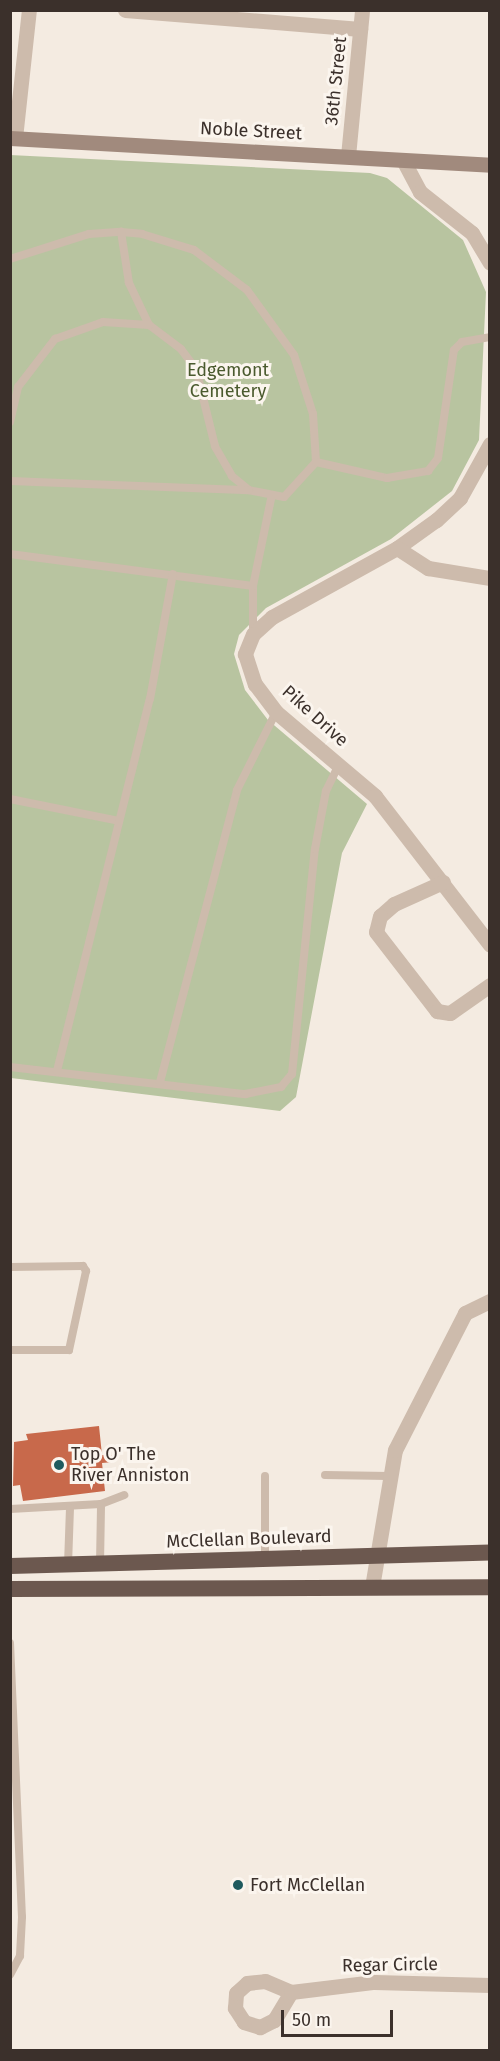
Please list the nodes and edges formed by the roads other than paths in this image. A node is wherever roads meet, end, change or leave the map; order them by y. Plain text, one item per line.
1 (29, 10) edge
2 (125, 10) edge
3 (362, 10) edge
4 (18, 26) edge
5 (360, 29) junction
6 (13, 138) edge
7 (348, 156) junction
8 (403, 160) junction
9 (489, 165) edge
10 (121, 232) junction
11 (10, 260) edge
12 (489, 263) edge
13 (148, 325) junction
14 (489, 337) edge
15 (10, 422) edge
16 (489, 444) edge
17 (316, 462) junction
18 (10, 481) edge
19 (249, 490) junction
20 (271, 499) junction
21 (397, 548) junction
22 (10, 554) edge
23 (173, 574) junction
24 (489, 578) edge
25 (253, 586) junction
26 (252, 634) junction
27 (276, 712) junction
28 (339, 764) junction
29 (10, 799) edge
30 (119, 821) junction
31 (443, 882) junction
32 (489, 945) edge
33 (489, 985) edge
34 (10, 1066) edge
35 (57, 1071) junction
36 (160, 1082) junction
37 (10, 1267) edge
38 (489, 1301) edge
39 (10, 1350) edge
40 (325, 1475) dead end
41 (266, 1476) dead end
42 (389, 1476) junction
43 (124, 1495) dead end
44 (101, 1504) junction
45 (70, 1508) junction
46 (10, 1509) edge
47 (489, 1553) edge
48 (374, 1555) junction
49 (265, 1558) junction
50 (68, 1564) junction
51 (100, 1564) junction
52 (10, 1566) edge
53 (372, 1587) junction
54 (489, 1587) edge
55 (10, 1589) edge
56 (10, 1642) edge
57 (10, 1975) edge
58 (489, 1986) edge
59 (291, 1992) dead end

1 - 4 street
2 - 5 street
3 - 5 street, 36th Street
4 - 6 street
5 - 7 street, 36th Street
6 - 7 main road, Noble Street
7 - 8 main road, Noble Street
8 - 9 main road, Noble Street
8 - 12 street
10 - 11 lane
10 - 13 lane
10 - 17 lane
13 - 15 lane
13 - 19 lane
14 - 17 lane
16 - 21 street
17 - 20 lane
18 - 19 lane
19 - 20 lane
20 - 25 lane
21 - 24 street
21 - 26 street
22 - 23 lane
23 - 25 lane
23 - 30 lane
25 - 26 lane
26 - 27 street, Pike Drive
27 - 28 street, Pike Drive
27 - 36 lane
28 - 31 street, Pike Drive
28 - 36 lane
29 - 30 lane
30 - 35 lane
31 - 32 street, Pike Drive
31 - 33 street
34 - 35 lane
35 - 36 lane
37 - 39 lane
38 - 42 street
40 - 42 lane
41 - 49 lane
42 - 48 street
43 - 44 lane
44 - 45 lane
44 - 51 lane
45 - 46 lane
45 - 50 lane
47 - 48 highway, McClellan Boulevard
48 - 49 highway, McClellan Boulevard
48 - 53 street
49 - 51 highway, McClellan Boulevard
50 - 51 highway, McClellan Boulevard
50 - 52 highway, McClellan Boulevard
53 - 54 highway
53 - 55 highway
56 - 57 lane
58 - 59 street, Regar Circle

